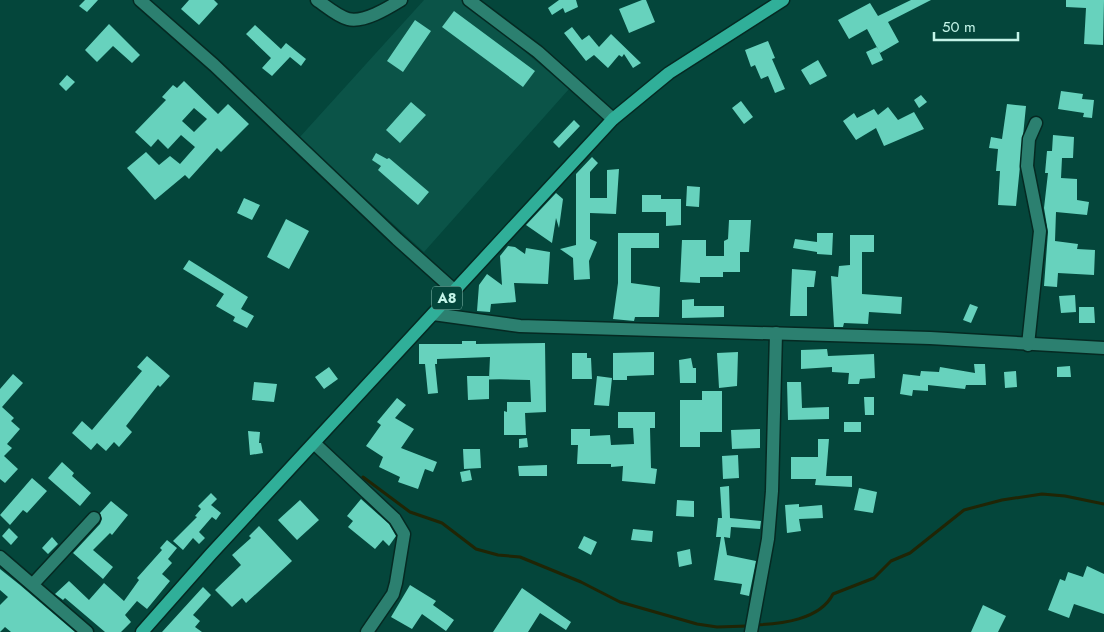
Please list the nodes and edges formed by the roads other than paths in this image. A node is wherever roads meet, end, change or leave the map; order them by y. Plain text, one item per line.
1 (140, 0) edge
2 (317, 0) edge
3 (400, 0) edge
4 (469, 0) edge
5 (783, 0) edge
6 (613, 118) junction
7 (1036, 123) dead end
8 (454, 291) junction
9 (433, 314) junction
10 (776, 333) junction
11 (1028, 345) junction
12 (1104, 348) edge
13 (314, 443) junction
14 (94, 518) dead end
15 (0, 557) edge
16 (33, 584) junction
17 (87, 632) edge
18 (142, 632) edge
19 (367, 632) edge
20 (752, 632) edge

1 - 8 street
2 - 3 street
4 - 6 street
5 - 6 main road, A8
6 - 8 main road, A8
7 - 11 street
8 - 9 main road, A8
9 - 10 street
9 - 13 main road, A8
10 - 11 street
10 - 20 street
11 - 12 street
13 - 18 main road, A8
13 - 19 street
14 - 16 street
15 - 16 street
16 - 17 street

